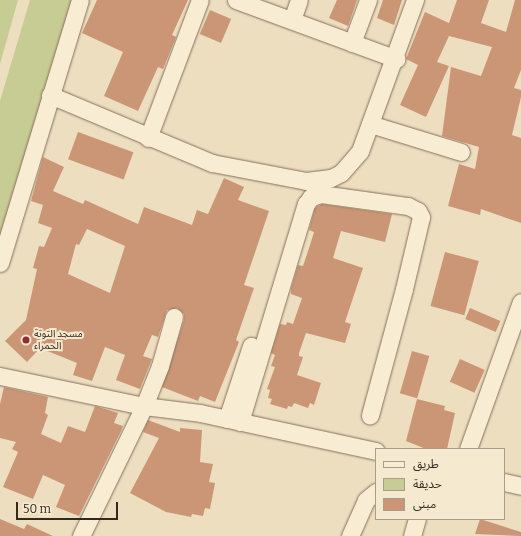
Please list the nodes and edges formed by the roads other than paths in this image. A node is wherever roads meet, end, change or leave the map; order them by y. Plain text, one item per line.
1 (80, 0) edge
2 (200, 0) edge
3 (236, 0) edge
4 (299, 0) edge
5 (368, 0) edge
6 (415, 0) edge
7 (292, 20) junction
8 (352, 42) junction
9 (396, 59) junction
10 (50, 95) junction
11 (370, 124) junction
12 (148, 138) junction
13 (461, 152) dead end
14 (306, 181) junction
15 (0, 263) edge
16 (521, 302) edge
17 (174, 318) dead end
18 (0, 376) edge
19 (144, 406) junction
20 (370, 415) dead end
21 (234, 420) junction
22 (468, 448) edge
23 (375, 451) edge
24 (505, 482) edge
25 (521, 486) edge
26 (375, 493) edge
27 (417, 520) edge
28 (81, 536) edge
29 (350, 536) edge
30 (412, 536) edge

1 - 10 street
2 - 12 street
3 - 7 street
4 - 7 street
5 - 8 street
6 - 9 street
7 - 8 street
8 - 9 street
9 - 11 street
10 - 12 street
10 - 15 street
11 - 13 street
11 - 14 street
12 - 14 street
14 - 21 street
16 - 22 street
17 - 19 street
18 - 19 street
19 - 21 street
19 - 28 street
20 - 21 street
21 - 23 street
24 - 25 street
26 - 29 street
27 - 30 street

